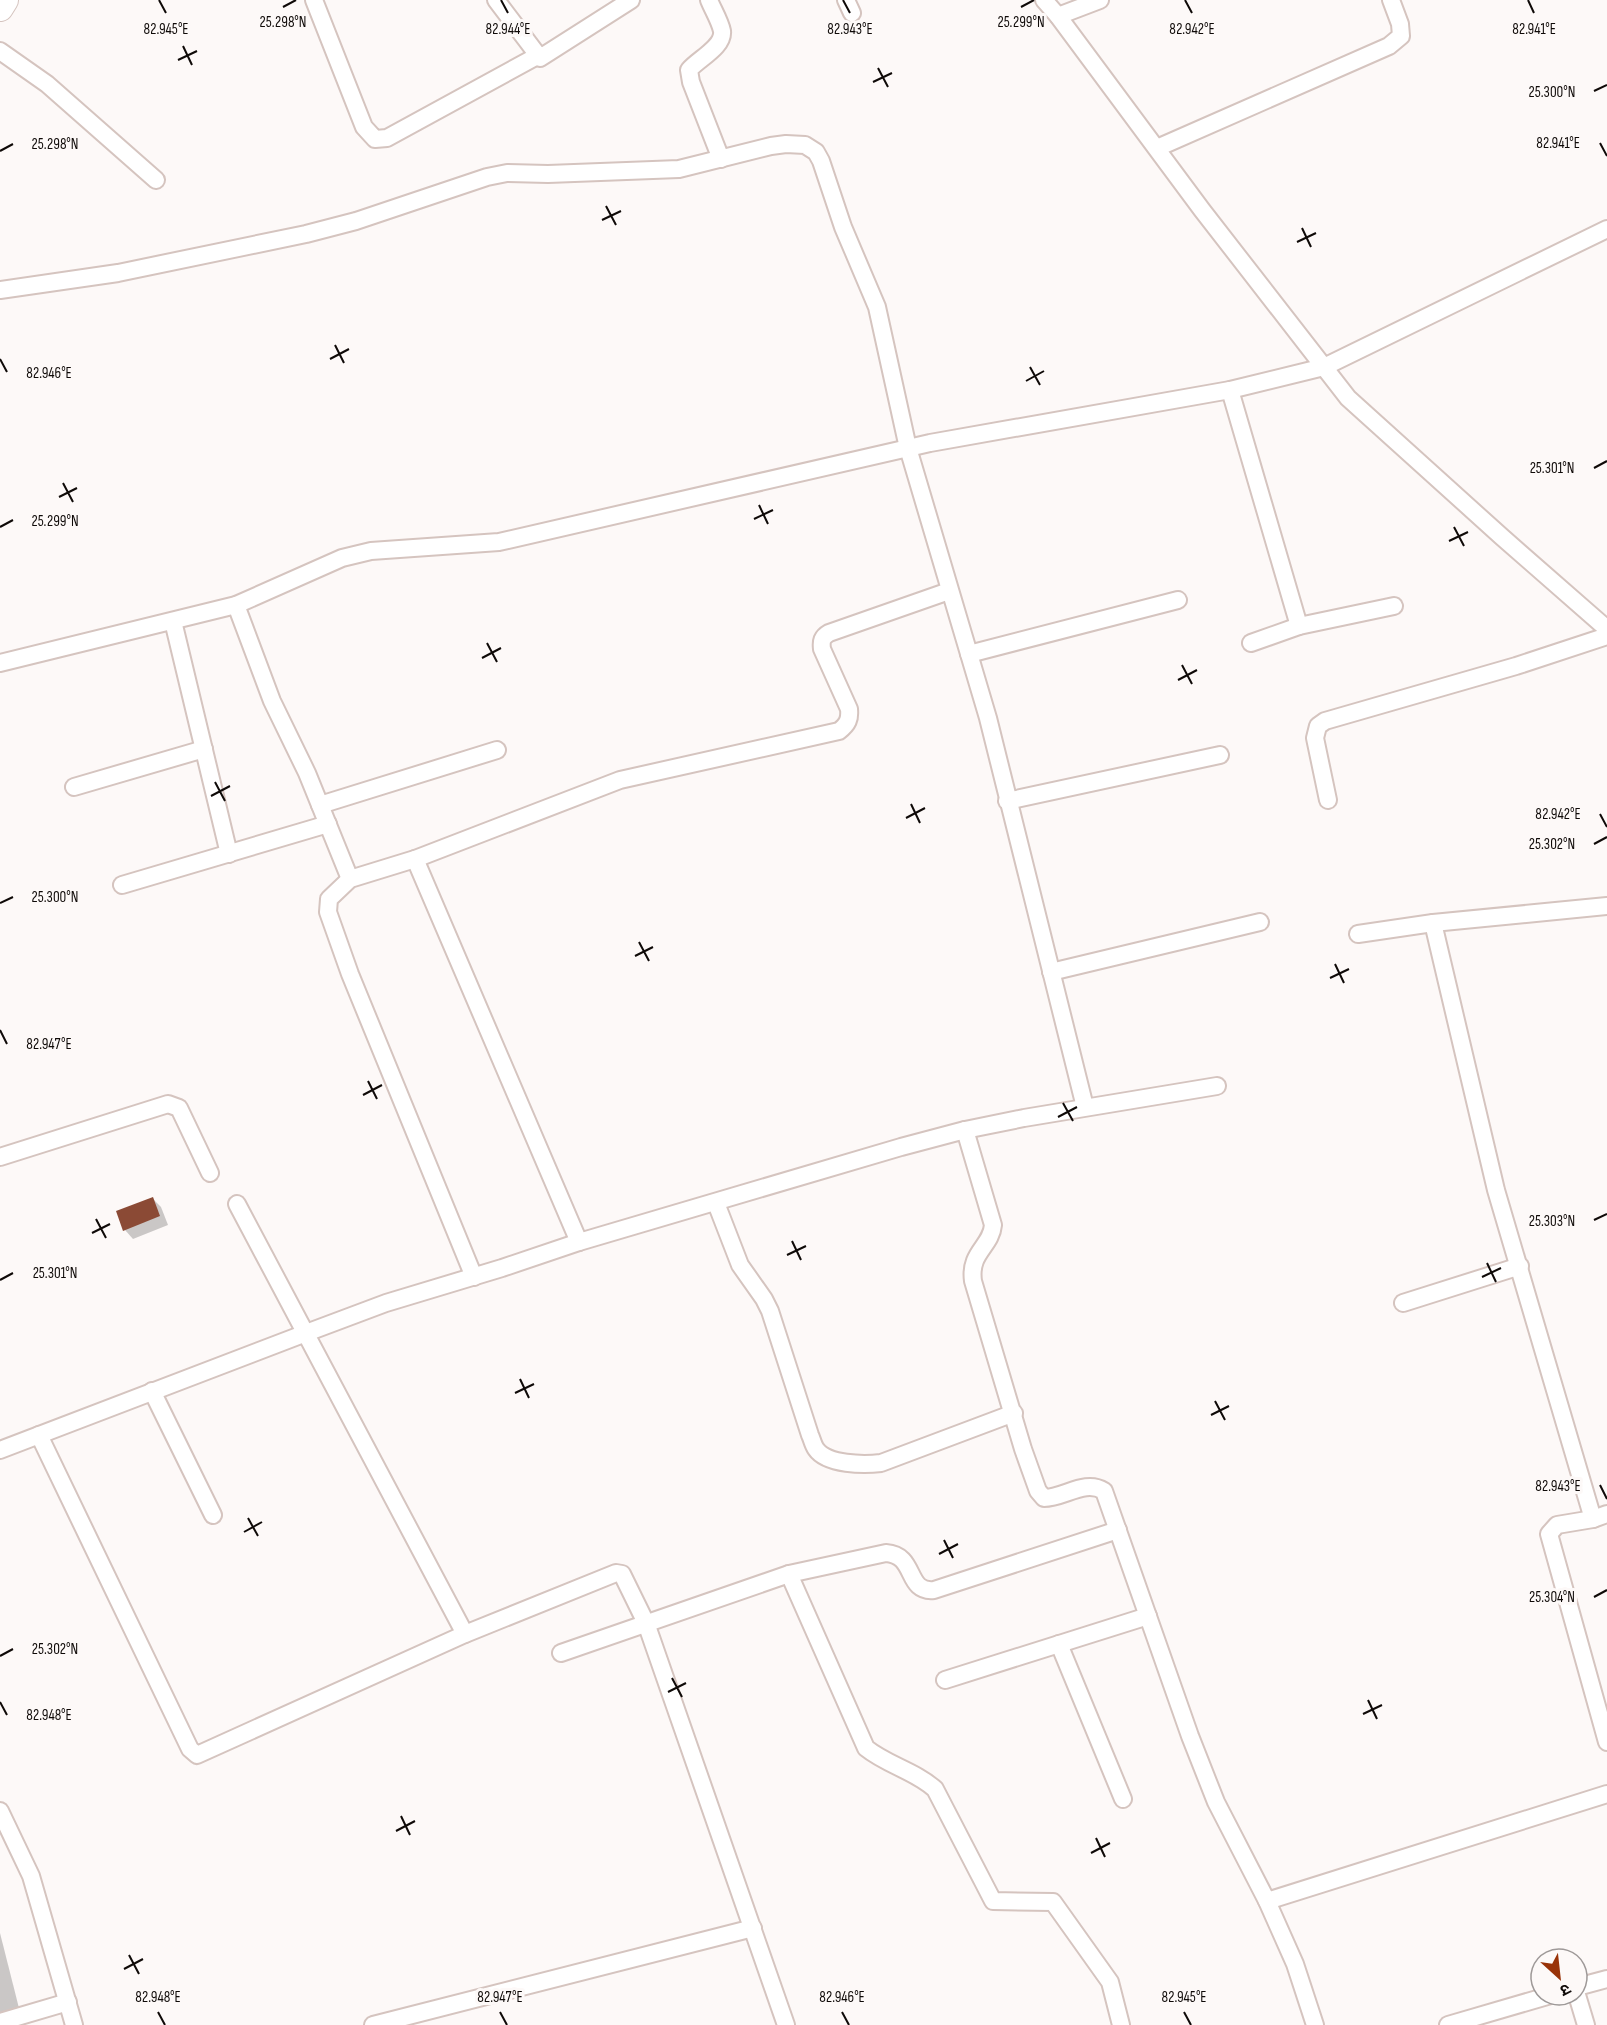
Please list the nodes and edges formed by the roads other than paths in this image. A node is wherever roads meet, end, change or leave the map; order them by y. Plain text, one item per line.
1 (5, 0) edge
2 (314, 0) edge
3 (496, 0) edge
4 (631, 0) edge
5 (710, 0) edge
6 (1044, 0) edge
7 (1100, 0) edge
8 (1391, 0) edge
9 (0, 8) edge
10 (1058, 16) junction
11 (0, 51) edge
12 (539, 55) junction
13 (1157, 148) junction
14 (721, 159) junction
15 (156, 180) dead end
16 (1607, 229) edge
17 (0, 290) edge
18 (1324, 367) junction
19 (1230, 390) junction
20 (908, 448) junction
21 (949, 591) junction
22 (1178, 600) dead end
23 (236, 605) junction
24 (1394, 606) dead end
25 (173, 621) junction
26 (1299, 626) junction
27 (1607, 628) edge
28 (1607, 636) edge
29 (1251, 643) dead end
30 (969, 654) junction
31 (0, 663) edge
32 (204, 749) junction
33 (497, 750) dead end
34 (1220, 755) dead end
35 (74, 787) dead end
36 (1328, 800) dead end
37 (1007, 801) junction
38 (320, 805) junction
39 (328, 824) junction
40 (229, 854) junction
41 (416, 859) junction
42 (350, 879) junction
43 (122, 885) dead end
44 (1607, 906) edge
45 (1260, 922) dead end
46 (1433, 923) junction
47 (1358, 934) dead end
48 (1051, 972) junction
49 (1217, 1086) dead end
50 (1085, 1107) junction
51 (965, 1130) junction
52 (0, 1157) edge
53 (210, 1173) dead end
54 (716, 1203) junction
55 (237, 1204) dead end
56 (579, 1242) junction
57 (1520, 1266) junction
58 (474, 1277) junction
59 (1403, 1303) dead end
60 (306, 1332) junction
61 (152, 1391) junction
62 (1014, 1413) junction
63 (39, 1435) junction
64 (0, 1450) edge
65 (213, 1515) dead end
66 (1600, 1517) edge
67 (1118, 1530) junction
68 (789, 1574) junction
69 (1148, 1616) junction
70 (646, 1623) junction
71 (465, 1634) junction
72 (1059, 1644) junction
73 (561, 1653) dead end
74 (945, 1680) dead end
75 (1607, 1742) edge
76 (1607, 1794) edge
77 (1123, 1799) dead end
78 (0, 1811) edge
79 (1267, 1901) junction
80 (753, 1928) junction
81 (1607, 1979) edge
82 (1589, 1984) edge
83 (68, 2002) junction
84 (1529, 2005) edge
85 (1580, 2007) edge
86 (1498, 2018) edge
87 (0, 2022) edge
88 (74, 2025) edge
89 (373, 2025) edge
90 (786, 2025) edge
91 (1121, 2025) edge
92 (1315, 2025) edge
93 (1448, 2025) edge
94 (1586, 2025) edge

1 - 9 main road
2 - 12 street
3 - 12 street
4 - 12 street
5 - 14 street
6 - 10 street
7 - 10 street
8 - 13 street
10 - 13 street
11 - 15 street
13 - 18 street
14 - 17 street
14 - 20 street
16 - 18 street
18 - 19 street
18 - 27 street
19 - 20 street
19 - 26 street
20 - 21 street
20 - 23 street
21 - 30 street
21 - 41 street
22 - 30 street
23 - 25 street
23 - 38 street
24 - 26 street
25 - 31 street
25 - 32 street
26 - 29 street
28 - 36 street
30 - 37 street
32 - 35 street
32 - 40 street
33 - 38 street
34 - 37 street
37 - 48 street
38 - 39 street
39 - 40 street
39 - 42 street
40 - 43 street
41 - 42 street
41 - 56 street
42 - 58 street
44 - 46 street
45 - 48 street
46 - 47 street
46 - 57 street
48 - 50 street
49 - 50 street
50 - 51 street
51 - 54 street
51 - 62 street
52 - 53 street
54 - 56 street
54 - 62 street
55 - 60 street
56 - 58 street
57 - 59 street
57 - 66 street
58 - 60 street
60 - 61 street
60 - 71 street
61 - 63 street
61 - 65 street
62 - 67 street
63 - 64 street
63 - 71 street
66 - 75 street
67 - 68 street
67 - 69 street
68 - 70 street
68 - 91 street
69 - 72 street
69 - 79 street
70 - 71 street
70 - 73 street
70 - 80 street
72 - 74 street
72 - 77 street
76 - 79 street
78 - 83 street
79 - 92 street
80 - 89 street
80 - 90 street
81 - 82 street
83 - 87 street
83 - 88 street
84 - 86 street
85 - 94 street
86 - 93 street

